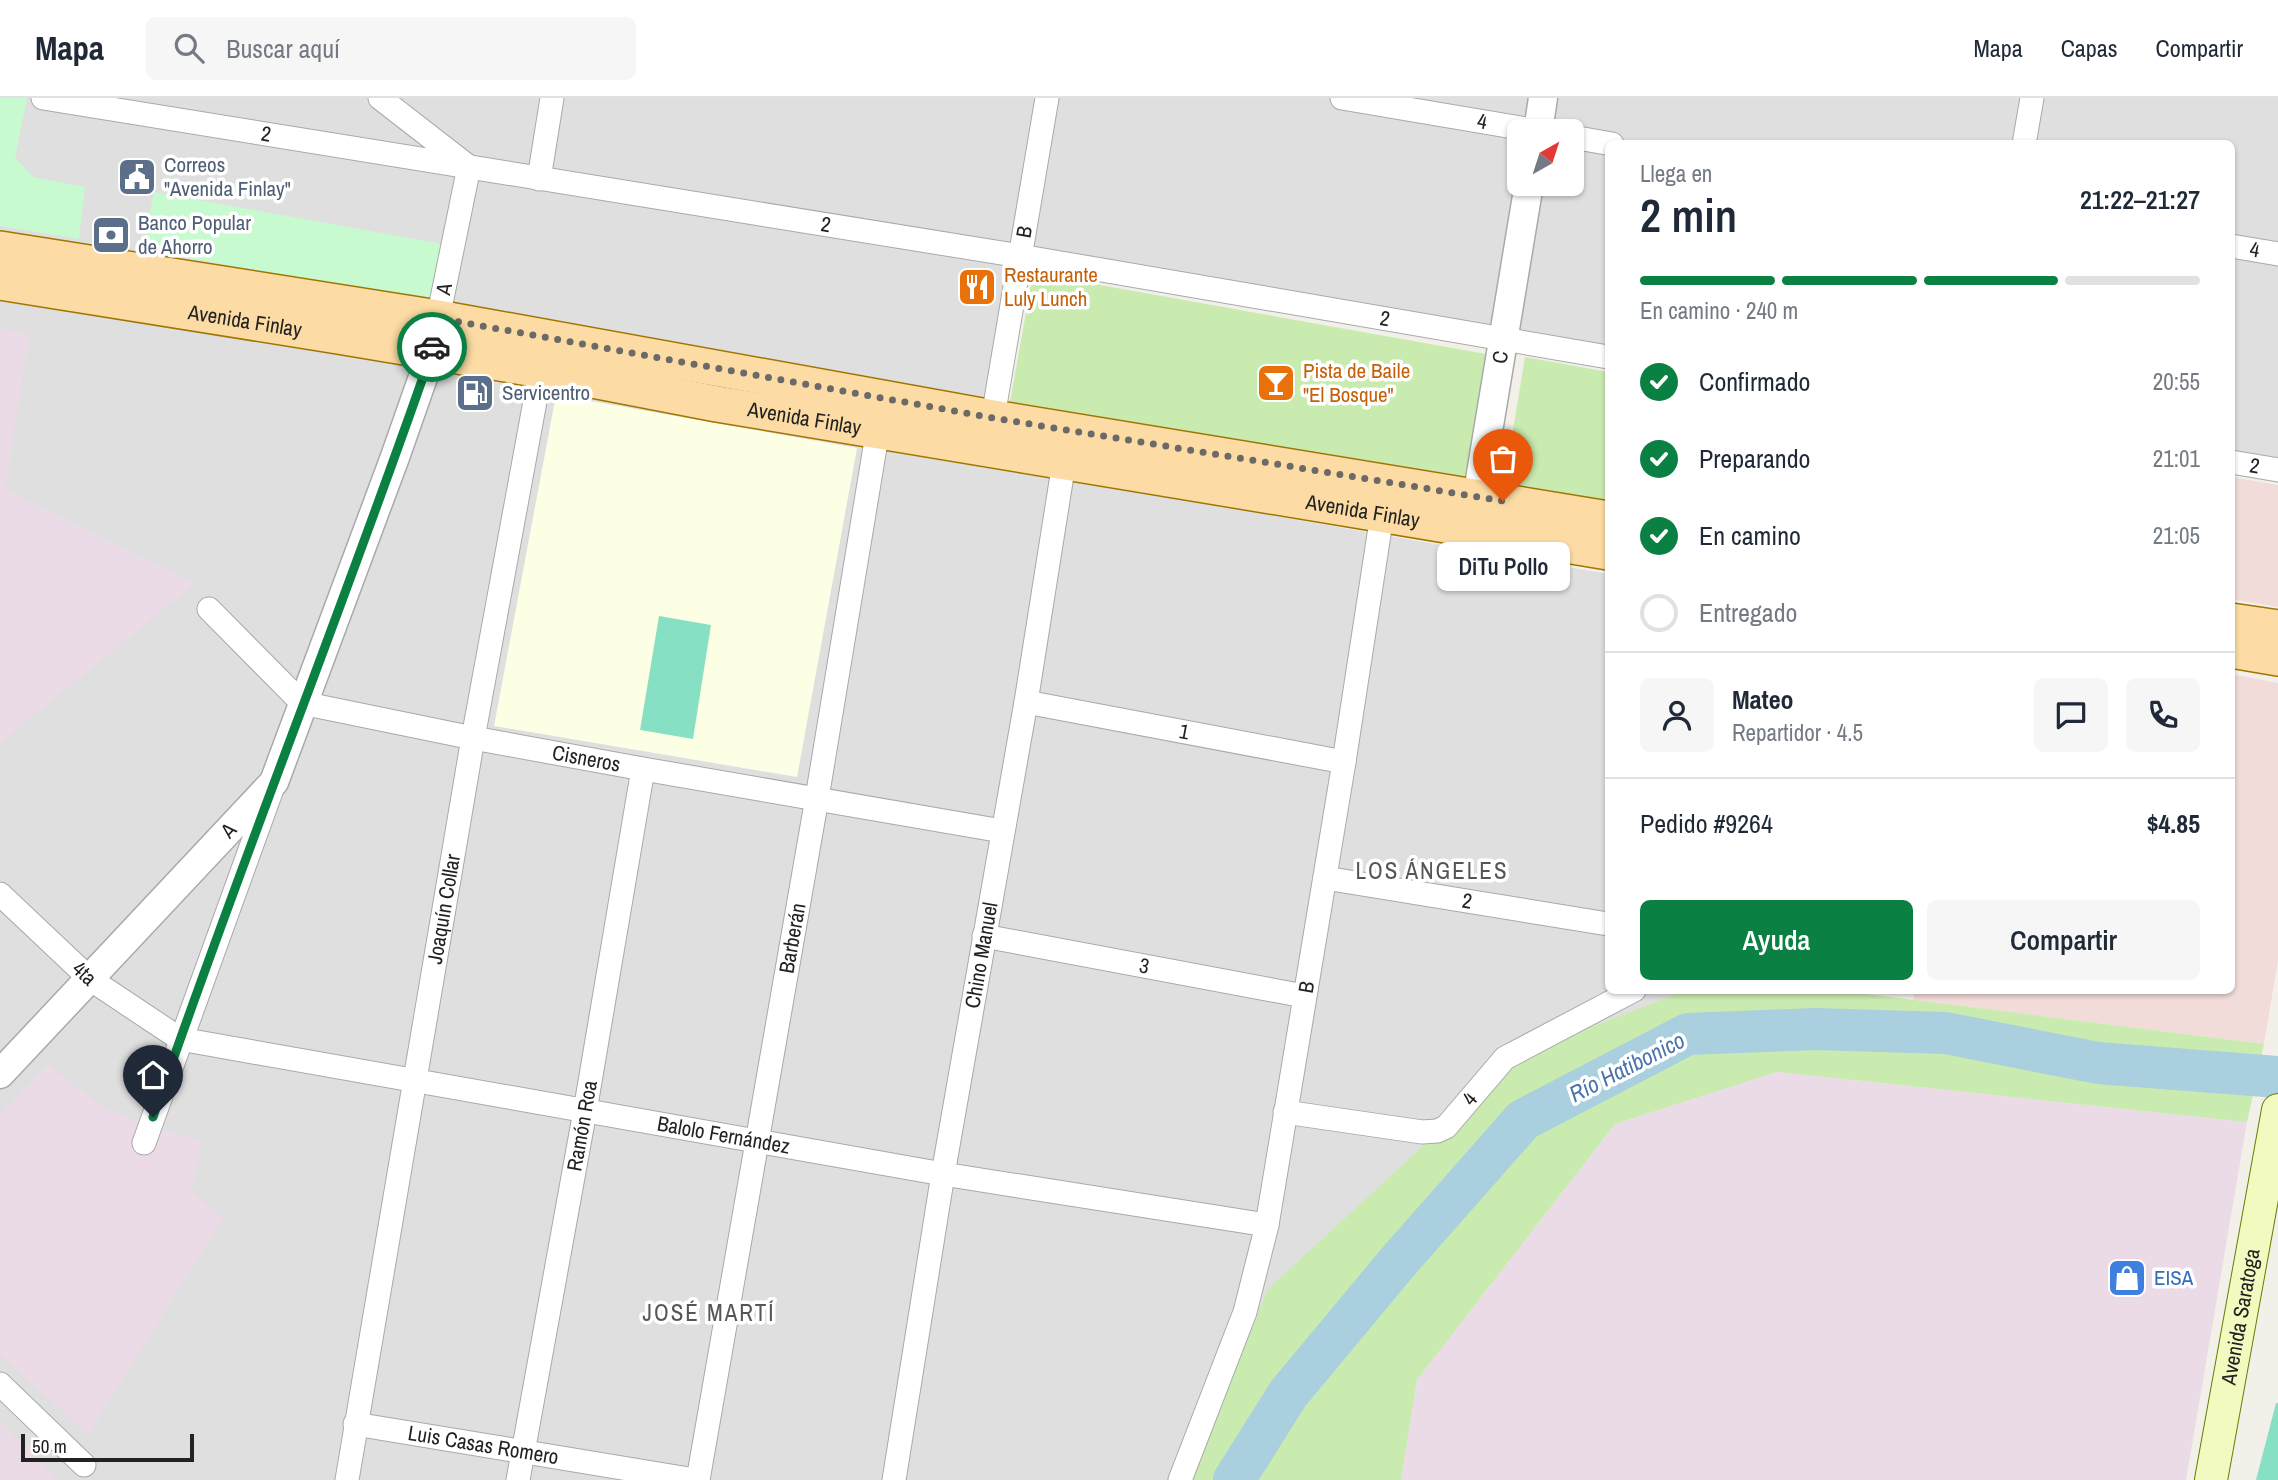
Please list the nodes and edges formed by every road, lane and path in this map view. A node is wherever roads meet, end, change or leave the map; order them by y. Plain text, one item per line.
1 (43, 98) edge
2 (380, 98) edge
3 (552, 98) edge
4 (1046, 98) edge
5 (1342, 98) edge
6 (1543, 98) edge
7 (2032, 98) edge
8 (1540, 119) edge
9 (1507, 126) edge
10 (1584, 139) edge
11 (2025, 140) edge
12 (1605, 143) edge
13 (469, 167) junction
14 (539, 179) junction
15 (1527, 196) edge
16 (2235, 247) edge
17 (0, 249) edge
18 (2278, 254) edge
19 (1020, 256) junction
20 (0, 282) edge
21 (438, 318) junction
22 (1503, 340) junction
23 (430, 352) junction
24 (544, 354) junction
25 (1605, 357) edge
26 (881, 414) junction
27 (990, 433) junction
28 (1067, 446) junction
29 (2235, 463) edge
30 (2278, 470) edge
31 (1387, 482) junction
32 (1474, 513) junction
33 (1382, 516) junction
34 (1605, 519) edge
35 (1605, 551) edge
36 (209, 609) dead end
37 (2235, 622) edge
38 (2278, 628) edge
39 (2235, 651) edge
40 (2278, 658) edge
41 (1026, 702) junction
42 (302, 703) junction
43 (473, 738) junction
44 (1344, 762) junction
45 (643, 769) junction
46 (274, 782) junction
47 (817, 799) junction
48 (1002, 831) junction
49 (1325, 878) junction
50 (0, 894) edge
51 (1605, 924) edge
52 (984, 936) junction
53 (90, 979) junction
54 (1626, 994) edge
55 (1304, 996) junction
56 (180, 1039) junction
57 (0, 1074) edge
58 (416, 1081) junction
59 (585, 1111) junction
60 (1285, 1112) junction
61 (2277, 1116) edge
62 (758, 1141) junction
63 (144, 1143) dead end
64 (943, 1174) junction
65 (2269, 1216) edge
66 (1267, 1225) junction
67 (0, 1384) edge
68 (355, 1424) junction
69 (523, 1452) junction
70 (84, 1465) dead end
71 (346, 1480) edge
72 (518, 1480) edge
73 (697, 1480) edge
74 (894, 1480) edge
75 (1180, 1480) edge
76 (2211, 1480) edge

1 - 13 street, 2
2 - 13 street
3 - 14 street
4 - 19 street, B
5 - 9 street, 4
6 - 8 street
7 - 11 street
10 - 12 street
13 - 14 street, 2
13 - 21 street, A
14 - 19 street, 2
15 - 22 street, C
16 - 18 street, 4
17 - 21 main road, Avenida Finlay
19 - 22 street, 2
19 - 27 street, B
20 - 23 main road, Avenida Finlay
21 - 23 street, A
21 - 24 main road, Avenida Finlay
22 - 25 street, 2
22 - 32 street, C
23 - 24 main road, Avenida Finlay
23 - 42 street, A
24 - 26 main road, Avenida Finlay
24 - 43 street, Joaquín Collar
26 - 27 main road, Avenida Finlay
26 - 47 street, Barberán
27 - 28 main road, Avenida Finlay
28 - 31 main road, Avenida Finlay
28 - 33 main road, Avenida Finlay
28 - 41 street, Chino Manuel
29 - 30 street, 2
31 - 32 main road, Avenida Finlay
31 - 33 street, B
32 - 33 main road, Avenida Finlay
32 - 34 main road, Avenida Finlay
32 - 35 main road, Avenida Finlay
33 - 44 street, B
36 - 42 street
37 - 38 main road
39 - 40 main road
41 - 44 street, 1
41 - 48 street, Chino Manuel
42 - 43 street, Cisneros
42 - 46 street, A
43 - 45 street, Cisneros
43 - 58 street, Joaquín Collar
44 - 49 street, B
45 - 47 street, Cisneros
45 - 59 street, Ramón Roa
46 - 53 street, A
46 - 56 street
47 - 48 street, Cisneros
47 - 62 street, Barberán
48 - 52 street, Chino Manuel
49 - 51 street, 2
49 - 55 street, B
50 - 53 street, 4ta
52 - 55 street, 3
52 - 64 street, Chino Manuel
53 - 56 street, 4ta
53 - 57 street, A
54 - 60 street, 4
55 - 60 street, B
56 - 58 street, Balolo Fernández
56 - 63 street
58 - 59 street, Balolo Fernández
58 - 68 street, Joaquín Collar
59 - 62 street, Balolo Fernández
59 - 69 street, Ramón Roa
60 - 66 street, B
61 - 65 main road, Avenida Saratoga
62 - 64 street, Balolo Fernández
62 - 73 street, Barberán
64 - 66 street, Balolo Fernández
64 - 74 street, Chino Manuel
65 - 76 main road, Avenida Saratoga
66 - 75 street, B
67 - 70 street
68 - 69 street, Luis Casas Romero
68 - 71 street, Joaquín Collar
69 - 72 street, Ramón Roa
69 - 73 street, Luis Casas Romero

